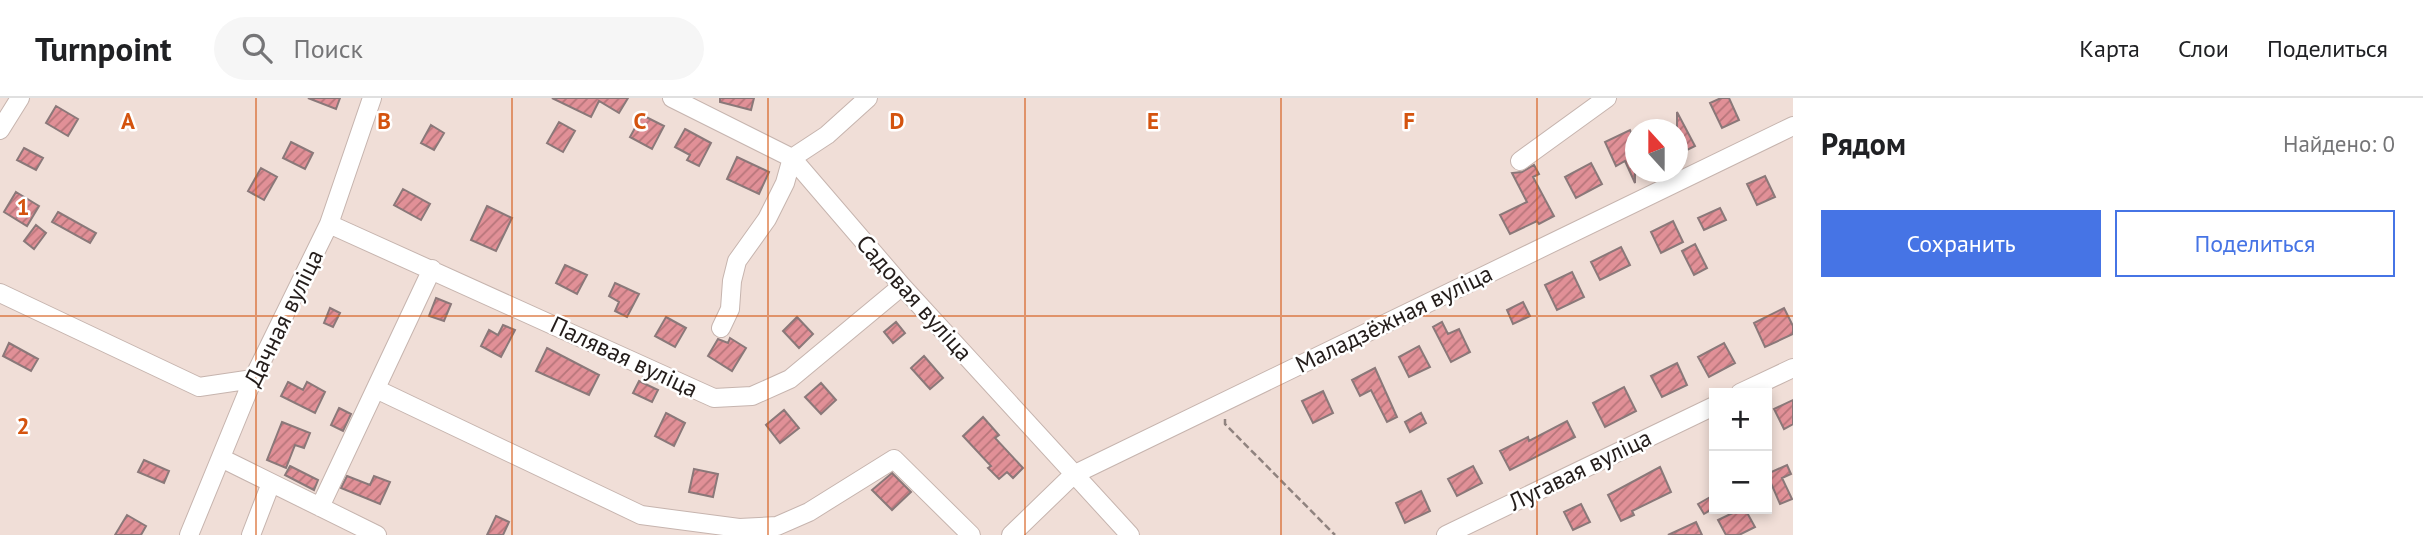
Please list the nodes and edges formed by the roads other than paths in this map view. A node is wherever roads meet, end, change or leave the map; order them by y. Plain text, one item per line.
1 (20, 98) edge
2 (372, 98) edge
3 (672, 98) edge
4 (867, 98) edge
5 (1607, 98) edge
6 (1793, 126) edge
7 (0, 130) edge
8 (792, 158) junction
9 (1520, 161) dead end
10 (329, 224) junction
11 (432, 269) junction
12 (902, 286) junction
13 (0, 293) edge
14 (721, 328) dead end
15 (1793, 368) edge
16 (253, 379) junction
17 (1751, 388) edge
18 (376, 389) junction
19 (1709, 408) edge
20 (221, 458) junction
21 (1073, 475) junction
22 (271, 483) junction
23 (320, 507) junction
24 (189, 535) edge
25 (251, 535) edge
26 (377, 535) edge
27 (971, 535) edge
28 (1011, 535) edge
29 (1130, 535) edge
30 (1446, 535) edge

1 - 7 street
2 - 10 street, Дачная вуліца
3 - 8 street, Садовая вуліца
4 - 8 street
5 - 9 street
6 - 21 street, Маладзёжная вуліца
8 - 12 street, Садовая вуліца
8 - 14 street
10 - 11 street, Палявая вуліца
10 - 16 street, Дачная вуліца
11 - 12 street, Палявая вуліца
11 - 18 street
12 - 21 street, Садовая вуліца
13 - 16 street
15 - 17 street
16 - 20 street, Дачная вуліца
18 - 23 street
18 - 27 street
19 - 30 street, Лугавая вуліца
20 - 22 street
20 - 24 street, Дачная вуліца
21 - 28 street, Маладзёжная вуліца
21 - 29 street, Садовая вуліца
22 - 23 street
22 - 25 street
23 - 26 street

